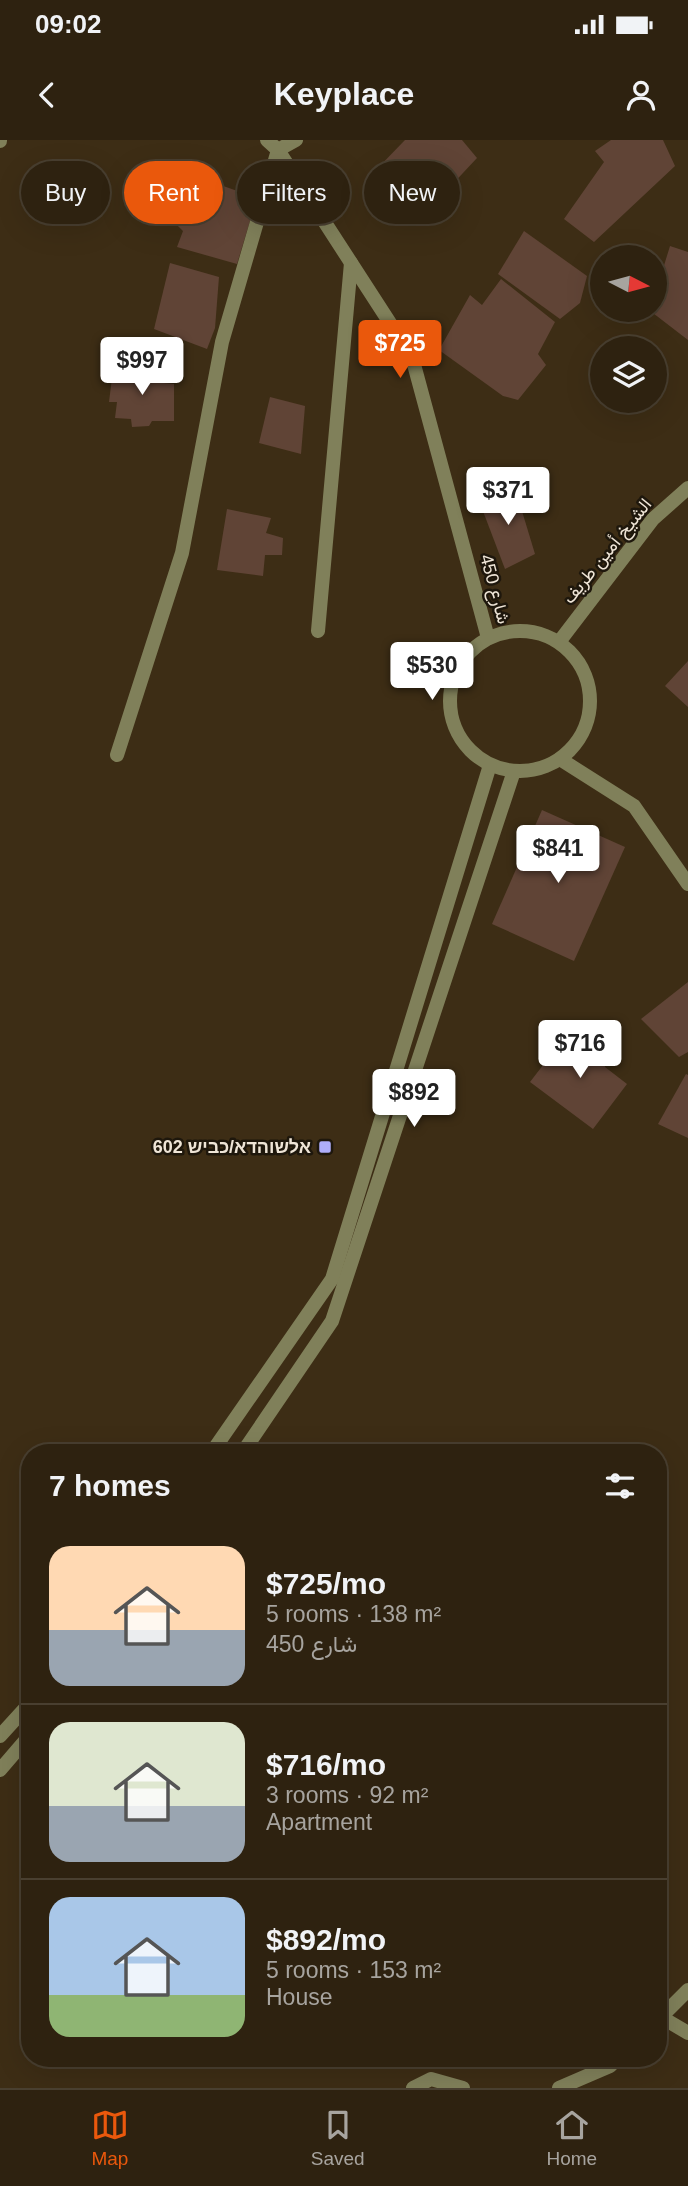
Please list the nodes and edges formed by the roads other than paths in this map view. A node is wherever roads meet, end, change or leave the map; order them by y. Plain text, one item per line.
1 (267, 140) edge
2 (296, 140) edge
3 (278, 150) junction
4 (351, 263) junction
5 (688, 488) edge
6 (318, 631) dead end
7 (488, 638) junction
8 (559, 642) junction
9 (117, 755) dead end
10 (561, 759) junction
11 (490, 765) junction
12 (514, 771) junction
13 (688, 884) edge
14 (218, 1444) edge
15 (248, 1444) edge
16 (21, 1713) edge
17 (0, 1736) edge
18 (21, 1746) edge
19 (0, 1770) edge
20 (688, 1990) edge
21 (667, 2011) edge
22 (667, 2022) edge
23 (688, 2033) edge
24 (608, 2067) edge
25 (413, 2088) edge
26 (463, 2088) edge
27 (559, 2088) edge

1 - 3 street, شارع 450
2 - 3 street
3 - 4 street, شارع 450
3 - 9 street
4 - 6 street
4 - 7 street, شارع 450
5 - 8 street, الشيخ أمين طريف
7 - 8 street
7 - 11 street
8 - 10 street
10 - 12 street
10 - 13 street
11 - 12 street
11 - 14 street
12 - 15 street
16 - 17 street
18 - 19 street
20 - 21 street
22 - 23 street
24 - 27 street
25 - 26 street

